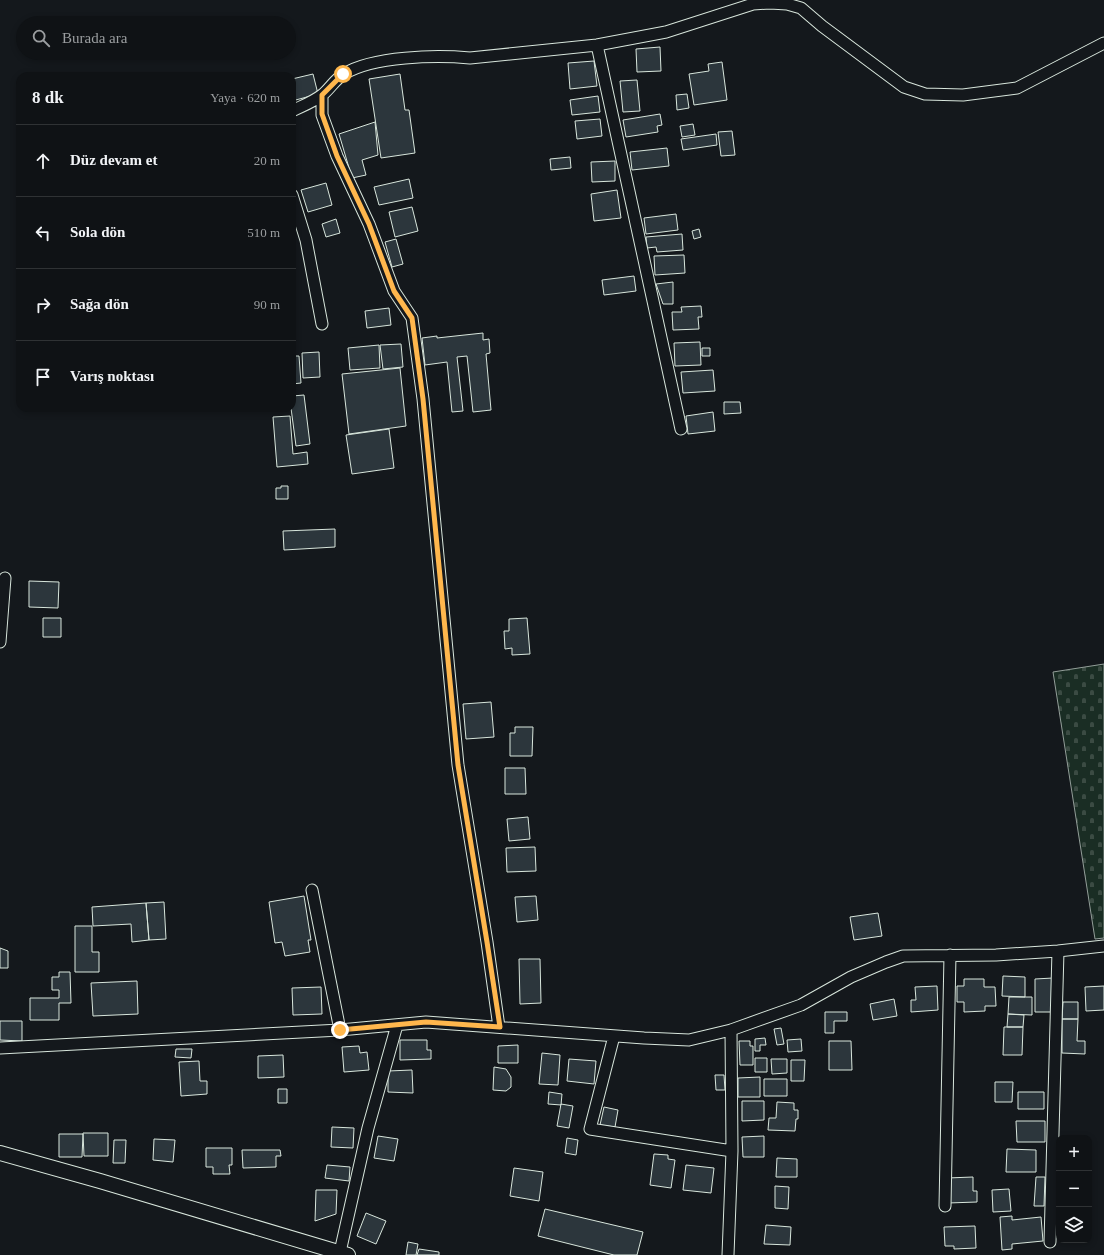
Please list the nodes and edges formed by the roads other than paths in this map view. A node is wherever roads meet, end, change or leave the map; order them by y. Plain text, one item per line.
1 (597, 44) junction
2 (1104, 44) edge
3 (322, 95) junction
4 (296, 109) edge
5 (296, 208) edge
6 (322, 324) dead end
7 (681, 429) dead end
8 (5, 578) dead end
9 (0, 642) edge
10 (312, 890) dead end
11 (1104, 946) edge
12 (1058, 951) junction
13 (950, 955) junction
14 (397, 1025) junction
15 (500, 1027) junction
16 (340, 1030) junction
17 (731, 1030) junction
18 (614, 1036) junction
19 (0, 1048) edge
20 (732, 1151) junction
21 (0, 1153) edge
22 (945, 1206) dead end
23 (1050, 1242) dead end
24 (344, 1254) edge
25 (728, 1255) edge

1 - 2 street
1 - 3 street
1 - 7 street
3 - 4 street
3 - 15 street
5 - 6 street
8 - 9 street
10 - 16 street
11 - 12 street
12 - 13 street
12 - 23 street
13 - 17 street
13 - 22 street
14 - 15 street
14 - 16 street
14 - 24 street
15 - 18 street
16 - 19 street
17 - 18 street
17 - 20 street
18 - 20 street
20 - 25 street
21 - 24 street

